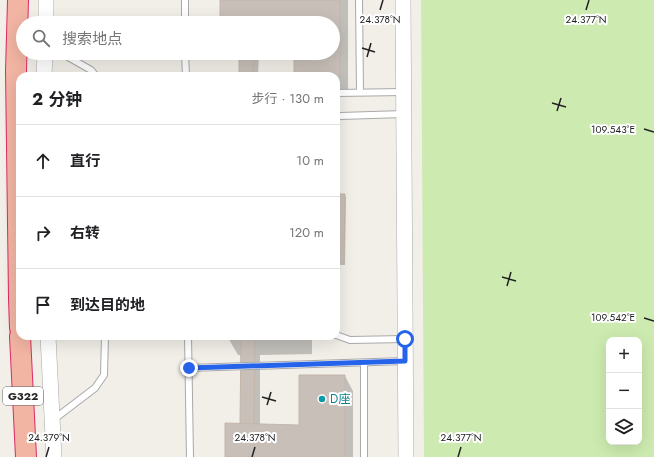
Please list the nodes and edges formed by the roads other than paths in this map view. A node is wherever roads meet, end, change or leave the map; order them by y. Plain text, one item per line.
1 (18, 0) edge
2 (46, 0) edge
3 (185, 0) edge
4 (359, 0) edge
5 (403, 0) edge
6 (18, 16) edge
7 (46, 16) edge
8 (185, 16) edge
9 (16, 60) edge
10 (45, 60) edge
11 (74, 60) edge
12 (185, 60) edge
13 (16, 72) edge
14 (44, 72) edge
15 (93, 72) edge
16 (186, 72) edge
17 (340, 92) edge
18 (360, 92) junction
19 (404, 92) junction
20 (404, 114) junction
21 (340, 116) edge
22 (340, 336) edge
23 (405, 339) junction
24 (20, 340) edge
25 (48, 340) edge
26 (105, 340) edge
27 (188, 340) edge
28 (405, 361) junction
29 (364, 363) junction
30 (189, 368) junction
31 (52, 421) junction
32 (26, 457) edge
33 (54, 457) edge
34 (190, 457) edge
35 (364, 457) edge
36 (406, 457) edge

1 - 6 highway
2 - 7 street
3 - 8 lane
4 - 18 lane
5 - 19 street
9 - 13 highway
10 - 14 street
11 - 15 lane
12 - 16 lane
17 - 18 lane
18 - 19 lane
19 - 20 street
20 - 21 lane
20 - 23 street
22 - 23 lane
23 - 28 street
24 - 32 highway, G322
25 - 31 street
26 - 31 lane
27 - 30 lane
28 - 29 lane
28 - 36 street
29 - 30 lane
29 - 35 lane
30 - 34 lane
31 - 33 street

